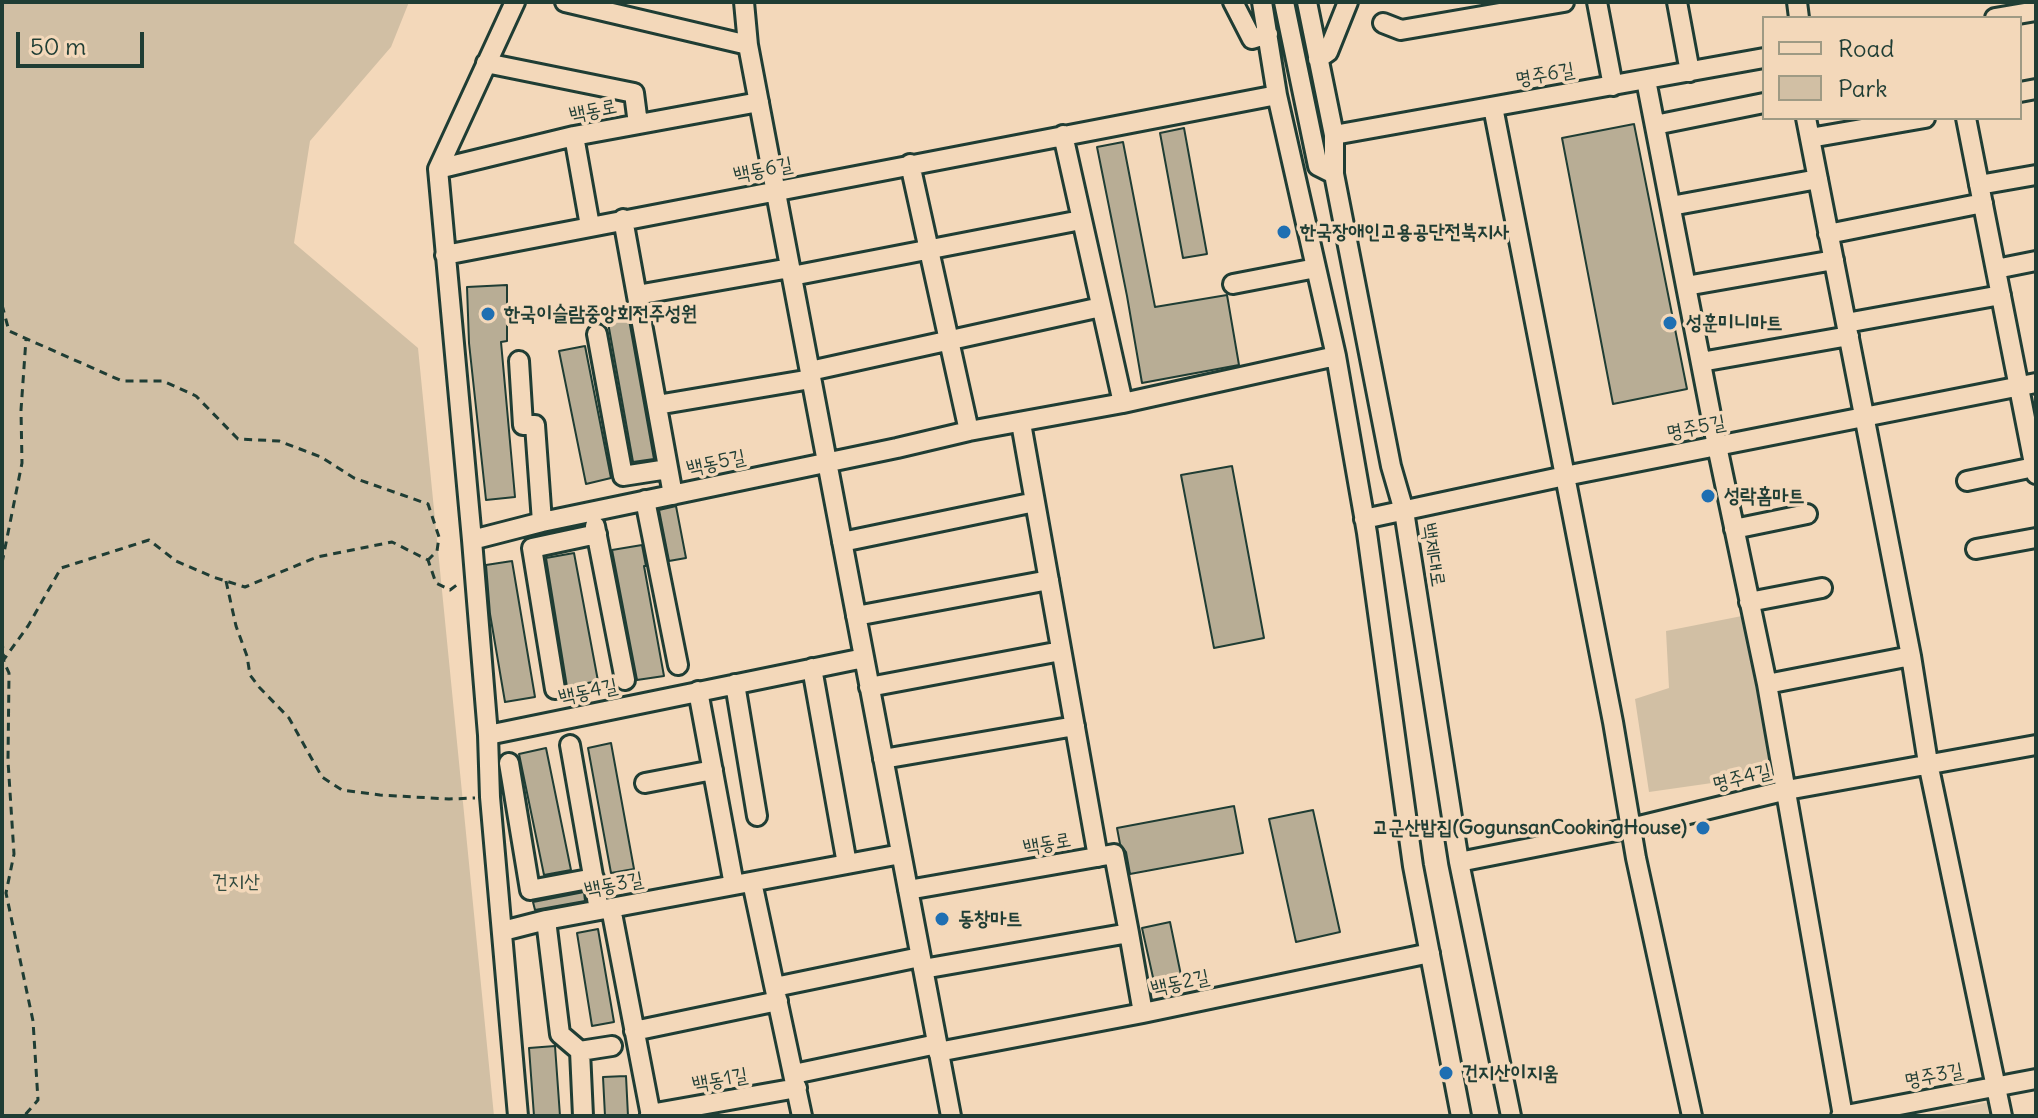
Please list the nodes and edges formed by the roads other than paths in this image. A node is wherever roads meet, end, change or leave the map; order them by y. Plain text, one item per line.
1 (515, 2) edge
2 (565, 2) edge
3 (744, 2) edge
4 (1233, 2) edge
5 (1262, 2) edge
6 (1284, 2) edge
7 (1307, 2) edge
8 (1348, 2) edge
9 (1564, 2) edge
10 (1597, 2) edge
11 (1677, 2) edge
12 (2036, 11) edge
13 (2007, 16) edge
14 (1383, 23) dead end
15 (1268, 34) junction
16 (748, 45) junction
17 (1762, 58) edge
18 (1318, 59) junction
19 (486, 63) junction
20 (1690, 72) junction
21 (1646, 80) junction
22 (1613, 86) junction
23 (1277, 95) junction
24 (759, 102) junction
25 (1762, 103) edge
26 (1493, 107) junction
27 (1806, 120) edge
28 (1914, 120) edge
29 (1966, 120) edge
30 (638, 124) junction
31 (1655, 125) junction
32 (1063, 135) junction
33 (1334, 135) junction
34 (574, 136) junction
35 (1810, 138) junction
36 (910, 164) junction
37 (438, 169) junction
38 (1334, 174) junction
39 (2036, 175) edge
40 (1818, 179) junction
41 (775, 190) junction
42 (1981, 194) junction
43 (1671, 206) junction
44 (623, 219) junction
45 (1081, 220) junction
46 (590, 226) junction
47 (1828, 234) junction
48 (929, 249) junction
49 (445, 255) junction
50 (1834, 260) junction
51 (2036, 261) edge
52 (1316, 268) junction
53 (1996, 269) junction
54 (791, 272) junction
55 (1233, 284) dead end
56 (1686, 286) junction
57 (637, 295) junction
58 (2001, 295) junction
59 (1101, 307) junction
60 (1847, 329) junction
61 (597, 334) dead end
62 (949, 340) junction
63 (1336, 356) junction
64 (519, 361) dead end
65 (1701, 362) junction
66 (810, 375) junction
67 (2027, 384) edge
68 (1123, 403) junction
69 (657, 405) junction
70 (1864, 417) junction
71 (1021, 423) junction
72 (969, 431) junction
73 (1717, 446) junction
74 (827, 463) junction
75 (668, 469) junction
76 (2035, 470) edge
77 (1565, 476) junction
78 (1967, 481) dead end
79 (673, 495) junction
80 (645, 500) junction
81 (1035, 502) junction
82 (592, 511) junction
83 (1404, 511) junction
84 (1807, 514) dead end
85 (1364, 519) junction
86 (542, 522) junction
87 (1734, 529) junction
88 (597, 534) junction
89 (2036, 538) edge
90 (472, 540) junction
91 (842, 542) junction
92 (1976, 549) dead end
93 (1049, 580) junction
94 (1822, 588) dead end
95 (1749, 602) junction
96 (856, 616) junction
97 (1061, 651) junction
98 (1911, 656) junction
99 (864, 658) junction
100 (678, 665) dead end
101 (812, 668) junction
102 (625, 680) dead end
103 (735, 684) junction
104 (1767, 684) junction
105 (869, 687) junction
106 (555, 689) dead end
107 (698, 691) junction
108 (1075, 726) junction
109 (488, 735) junction
110 (570, 745) dead end
111 (2036, 745) edge
112 (883, 759) junction
113 (509, 763) dead end
114 (1928, 763) junction
115 (713, 770) junction
116 (645, 783) dead end
117 (1787, 790) junction
118 (757, 816) dead end
119 (1631, 828) junction
120 (901, 854) junction
121 (1098, 857) junction
122 (1459, 862) junction
123 (847, 864) junction
124 (594, 878) junction
125 (743, 883) junction
126 (908, 890) junction
127 (605, 909) junction
128 (546, 920) junction
129 (503, 931) junction
130 (1129, 933) junction
131 (1430, 953) junction
132 (922, 963) junction
133 (776, 994) junction
134 (1143, 1013) junction
135 (634, 1031) junction
136 (612, 1046) dead end
137 (938, 1048) junction
138 (580, 1051) junction
139 (2036, 1079) edge
140 (795, 1081) junction
141 (1997, 1087) junction
142 (651, 1115) edge
143 (518, 1116) edge
144 (583, 1116) edge
145 (802, 1116) edge
146 (951, 1116) edge
147 (1461, 1116) edge
148 (1511, 1116) edge
149 (1692, 1116) edge
150 (1842, 1116) edge
151 (2002, 1116) edge

1 - 19 street
2 - 16 street
3 - 16 street
4 - 15 street
5 - 15 street
6 - 38 street
7 - 18 street, 백제대로
8 - 18 street
9 - 14 street
10 - 22 street
11 - 20 street
12 - 13 street
15 - 23 street
16 - 24 street
17 - 20 street, 명주6길
18 - 33 street, 백제대로
19 - 30 street
19 - 37 street
20 - 21 street, 명주6길
21 - 22 street, 명주6길
21 - 31 street
22 - 26 street, 명주6길
23 - 32 street, 백동6길
23 - 52 street
24 - 30 street, 백동로
24 - 41 street
25 - 31 street
26 - 33 street, 명주6길
26 - 77 street
27 - 35 street
28 - 35 street
29 - 42 street
30 - 34 street, 백동로
31 - 43 street
32 - 36 street, 백동6길
32 - 45 street
33 - 38 street, 백제대로
34 - 37 street, 백동로
34 - 46 street
35 - 40 street
36 - 41 street, 백동6길
36 - 48 street
37 - 49 street
38 - 83 street, 백제대로
39 - 42 street
40 - 43 street
40 - 47 street
41 - 44 street, 백동6길
41 - 54 street
42 - 47 street
42 - 53 street
43 - 56 street
44 - 46 street, 백동6길
44 - 57 street
45 - 48 street
45 - 59 street
46 - 49 street, 백동6길
47 - 50 street
48 - 54 street
48 - 62 street
49 - 90 street
50 - 56 street
50 - 60 street
51 - 53 street
52 - 55 street
52 - 63 street
53 - 58 street
54 - 57 street
54 - 66 street
56 - 65 street
57 - 69 street
58 - 60 street
58 - 67 street
59 - 62 street
59 - 68 street
60 - 65 street
60 - 70 street
61 - 75 street
62 - 66 street
62 - 72 street
63 - 68 street, 백동5길
63 - 85 street
64 - 86 street
65 - 73 street
66 - 69 street
66 - 74 street
67 - 70 street, 명주5길
67 - 76 street
68 - 71 street, 백동5길
69 - 75 street
70 - 73 street, 명주5길
70 - 98 street
71 - 72 street, 백동5길
71 - 81 street
72 - 74 street, 백동5길
73 - 77 street, 명주5길
73 - 87 street
74 - 79 street, 백동5길
74 - 91 street
75 - 79 street
76 - 78 street
77 - 83 street, 명주5길
77 - 119 street
79 - 80 street, 백동5길
80 - 82 street, 백동5길
80 - 100 street
81 - 91 street
81 - 93 street
82 - 86 street, 백동5길
82 - 88 street
83 - 85 street, 명주5길
83 - 122 street, 백제대로
84 - 87 street
85 - 131 street
86 - 90 street, 백동5길
87 - 95 street
88 - 102 street
88 - 106 street
89 - 92 street
90 - 109 street
91 - 96 street
93 - 96 street
93 - 97 street
94 - 95 street
95 - 104 street
96 - 99 street
97 - 105 street
97 - 108 street
98 - 104 street
98 - 114 street
99 - 101 street, 백동4길
99 - 105 street
101 - 103 street, 백동4길
101 - 123 street
103 - 107 street, 백동4길
103 - 118 street
104 - 117 street
105 - 112 street
107 - 109 street, 백동4길
107 - 115 street
108 - 112 street
108 - 121 street
109 - 129 street
110 - 124 street
111 - 114 street, 명주4길
112 - 120 street
113 - 124 street
114 - 117 street, 명주4길
114 - 141 street
115 - 116 street
115 - 125 street
117 - 119 street, 명주4길
117 - 150 street
119 - 122 street, 명주4길
119 - 149 street
120 - 123 street, 백동3길
120 - 126 street
121 - 126 street, 백동로
121 - 130 street, 백동로
122 - 148 street, 백제대로
123 - 125 street, 백동3길
124 - 127 street
125 - 127 street, 백동3길
125 - 133 street
126 - 132 street
127 - 128 street, 백동3길
127 - 135 street
128 - 129 street, 백동3길
128 - 138 street
129 - 143 street
130 - 132 street
130 - 134 street, 백동로
131 - 134 street, 백동2길
131 - 147 street
132 - 133 street
132 - 137 street
133 - 135 street
133 - 140 street
134 - 137 street, 백동2길
135 - 142 street
136 - 138 street
137 - 140 street
137 - 146 street
138 - 144 street
139 - 141 street, 명주3길
140 - 142 street, 백동1길
140 - 145 street
141 - 150 street, 명주3길
141 - 151 street

